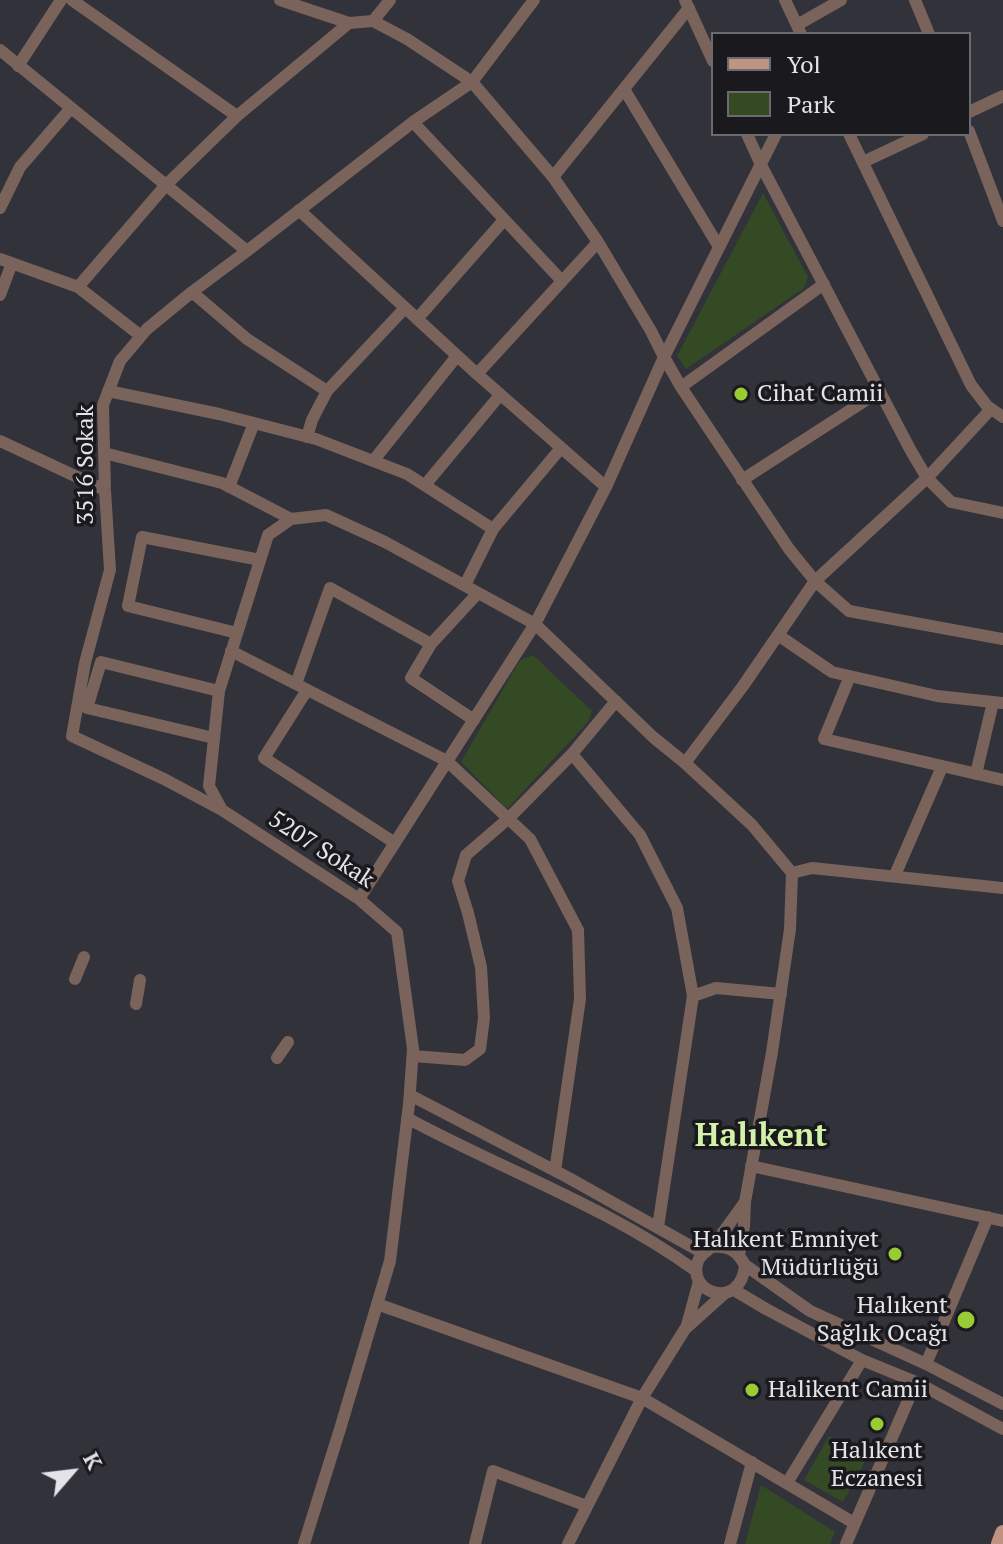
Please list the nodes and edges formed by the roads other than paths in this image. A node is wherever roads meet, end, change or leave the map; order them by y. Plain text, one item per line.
1 (61, 0) edge
2 (72, 0) edge
3 (390, 0) edge
4 (534, 0) edge
5 (785, 0) edge
6 (841, 0) edge
7 (915, 0) edge
8 (288, 1) edge
9 (687, 4) edge
10 (373, 21) junction
11 (349, 23) junction
12 (799, 30) edge
13 (928, 32) edge
14 (0, 51) edge
15 (711, 57) edge
16 (18, 66) junction
17 (472, 82) junction
18 (624, 89) junction
19 (1003, 96) edge
20 (71, 108) junction
21 (971, 111) edge
22 (237, 116) junction
23 (413, 122) junction
24 (748, 136) edge
25 (775, 136) edge
26 (850, 136) edge
27 (919, 136) edge
28 (971, 136) edge
29 (863, 162) junction
30 (761, 165) junction
31 (553, 177) junction
32 (166, 185) junction
33 (0, 208) edge
34 (299, 210) junction
35 (504, 220) junction
36 (1003, 221) edge
37 (598, 242) junction
38 (719, 247) junction
39 (247, 251) junction
40 (6, 261) edge
41 (562, 281) junction
42 (824, 284) junction
43 (78, 287) junction
44 (192, 292) junction
45 (0, 295) edge
46 (405, 308) junction
47 (417, 319) junction
48 (141, 336) junction
49 (457, 356) junction
50 (664, 357) junction
51 (477, 374) junction
52 (681, 387) junction
53 (108, 391) junction
54 (327, 391) junction
55 (880, 391) junction
56 (500, 395) junction
57 (997, 413) edge
58 (254, 423) junction
59 (307, 437) junction
60 (0, 441) edge
61 (561, 448) junction
62 (104, 453) junction
63 (373, 461) junction
64 (927, 478) junction
65 (742, 480) junction
66 (425, 485) junction
67 (229, 487) junction
68 (606, 487) junction
69 (105, 490) junction
70 (1003, 513) edge
71 (291, 519) junction
72 (493, 529) junction
73 (260, 560) junction
74 (815, 581) junction
75 (465, 585) junction
76 (478, 593) junction
77 (535, 624) junction
78 (237, 633) junction
79 (778, 635) junction
80 (1003, 639) edge
81 (431, 644) junction
82 (231, 651) junction
83 (850, 676) junction
84 (302, 687) junction
85 (219, 691) junction
86 (616, 701) junction
87 (998, 703) edge
88 (474, 720) junction
89 (72, 736) joint
90 (214, 738) junction
91 (572, 754) junction
92 (447, 761) junction
93 (685, 763) junction
94 (942, 767) junction
95 (976, 774) junction
96 (1003, 780) edge
97 (222, 810) junction
98 (509, 818) junction
99 (395, 843) junction
100 (792, 873) junction
101 (895, 875) junction
102 (1003, 888) edge
103 (359, 899) junction
104 (84, 957) dead end
105 (75, 979) dead end
106 (140, 980) dead end
107 (781, 994) junction
108 (693, 996) junction
109 (136, 1004) dead end
110 (288, 1042) dead end
111 (413, 1056) junction
112 (277, 1058) dead end
113 (410, 1095) junction
114 (407, 1118) junction
115 (751, 1166) junction
116 (555, 1171) junction
117 (745, 1202) junction
118 (988, 1217) junction
119 (1003, 1221) edge
120 (658, 1227) junction
121 (708, 1250) junction
122 (742, 1260) junction
123 (698, 1276) junction
124 (729, 1292) junction
125 (377, 1304) junction
126 (687, 1325) junction
127 (862, 1360) junction
128 (926, 1364) junction
129 (916, 1382) junction
130 (642, 1398) junction
131 (1003, 1404) edge
132 (1003, 1429) edge
133 (752, 1462) junction
134 (787, 1483) junction
135 (587, 1506) junction
136 (854, 1523) junction
137 (1003, 1533) edge
138 (304, 1544) edge
139 (475, 1544) edge
140 (568, 1544) edge
141 (730, 1544) edge
142 (846, 1544) edge
143 (999, 1544) edge

1 - 16 street
2 - 22 street
3 - 10 street
4 - 17 street, 3516 Sokak
5 - 12 street
6 - 12 street
7 - 13 street
8 - 11 street
9 - 15 street
9 - 18 street
10 - 11 street
10 - 17 street
11 - 22 street
14 - 16 street
16 - 20 street
17 - 23 street, 3516 Sokak
17 - 31 street
18 - 31 street
18 - 38 street
19 - 21 street
20 - 32 street
20 - 33 street
22 - 32 street
23 - 34 street, 3516 Sokak
23 - 35 street
24 - 30 street
25 - 30 street
26 - 29 street
27 - 29 street
28 - 36 street
29 - 57 street
30 - 38 street
30 - 42 street
31 - 37 street
32 - 39 street
32 - 43 street
34 - 39 street, 3516 Sokak
34 - 46 street
35 - 41 street
35 - 47 street
37 - 41 street
37 - 50 street
38 - 50 street
39 - 44 street, 3516 Sokak
40 - 43 street
40 - 45 street
41 - 51 street
42 - 52 street
42 - 55 street
43 - 48 street
44 - 48 street, 3516 Sokak
44 - 54 street
46 - 47 street
46 - 54 street
47 - 49 street
48 - 53 street, 3516 Sokak
49 - 51 street
49 - 63 street
50 - 52 street
50 - 68 street
51 - 56 street
52 - 65 street
53 - 58 street
53 - 62 street, 3516 Sokak
54 - 59 street
55 - 64 street
55 - 65 street
56 - 61 street
56 - 66 street
57 - 64 street
58 - 59 street
58 - 67 street
59 - 63 street
60 - 69 street
61 - 68 street
61 - 72 street
62 - 67 street
62 - 69 street, 3516 Sokak
63 - 66 street
64 - 70 street
64 - 74 street
65 - 74 street
66 - 72 street
67 - 71 street
68 - 77 street
69 - 89 street, 3516 Sokak
71 - 73 street
71 - 75 street
72 - 75 street
73 - 78 street
73 - 78 street
74 - 79 street
74 - 80 street
75 - 76 street
76 - 77 street
76 - 81 street
77 - 86 street
77 - 88 street
78 - 82 street
79 - 83 street
79 - 93 street
81 - 84 street
81 - 88 street
82 - 84 street
82 - 85 street
83 - 87 street
83 - 94 street
84 - 92 street
84 - 99 street
85 - 90 street
85 - 90 street
86 - 91 street
86 - 93 street
87 - 95 street
88 - 92 street
89 - 97 street, 5207 Sokak
90 - 97 street
91 - 98 street
91 - 108 street
92 - 98 street
92 - 99 street
93 - 100 street
94 - 95 street
94 - 101 street
95 - 96 street
97 - 103 street, 5207 Sokak
98 - 111 street
98 - 116 street
99 - 103 street
100 - 101 street
100 - 107 street
101 - 102 street
103 - 111 street, 5207 Sokak
104 - 105 street
106 - 109 street
107 - 108 street
107 - 115 street
108 - 120 street
110 - 112 street
111 - 113 street, 5207 Sokak
113 - 114 street, 5207 Sokak
113 - 116 street
114 - 123 street
114 - 125 street
115 - 117 street
115 - 118 street
116 - 120 street
117 - 121 street
117 - 122 street
118 - 119 street
118 - 128 street
120 - 121 street
121 - 122 street
121 - 123 street
122 - 124 street
122 - 128 street
123 - 124 street
123 - 126 street
124 - 126 street
124 - 127 street
125 - 130 street
125 - 138 street
126 - 130 street
127 - 129 street
127 - 134 street
128 - 131 street
129 - 132 street
129 - 136 street
130 - 133 street
130 - 135 street
133 - 134 street
133 - 141 street
134 - 136 street
135 - 139 street
135 - 140 street
136 - 142 street
137 - 143 main road

